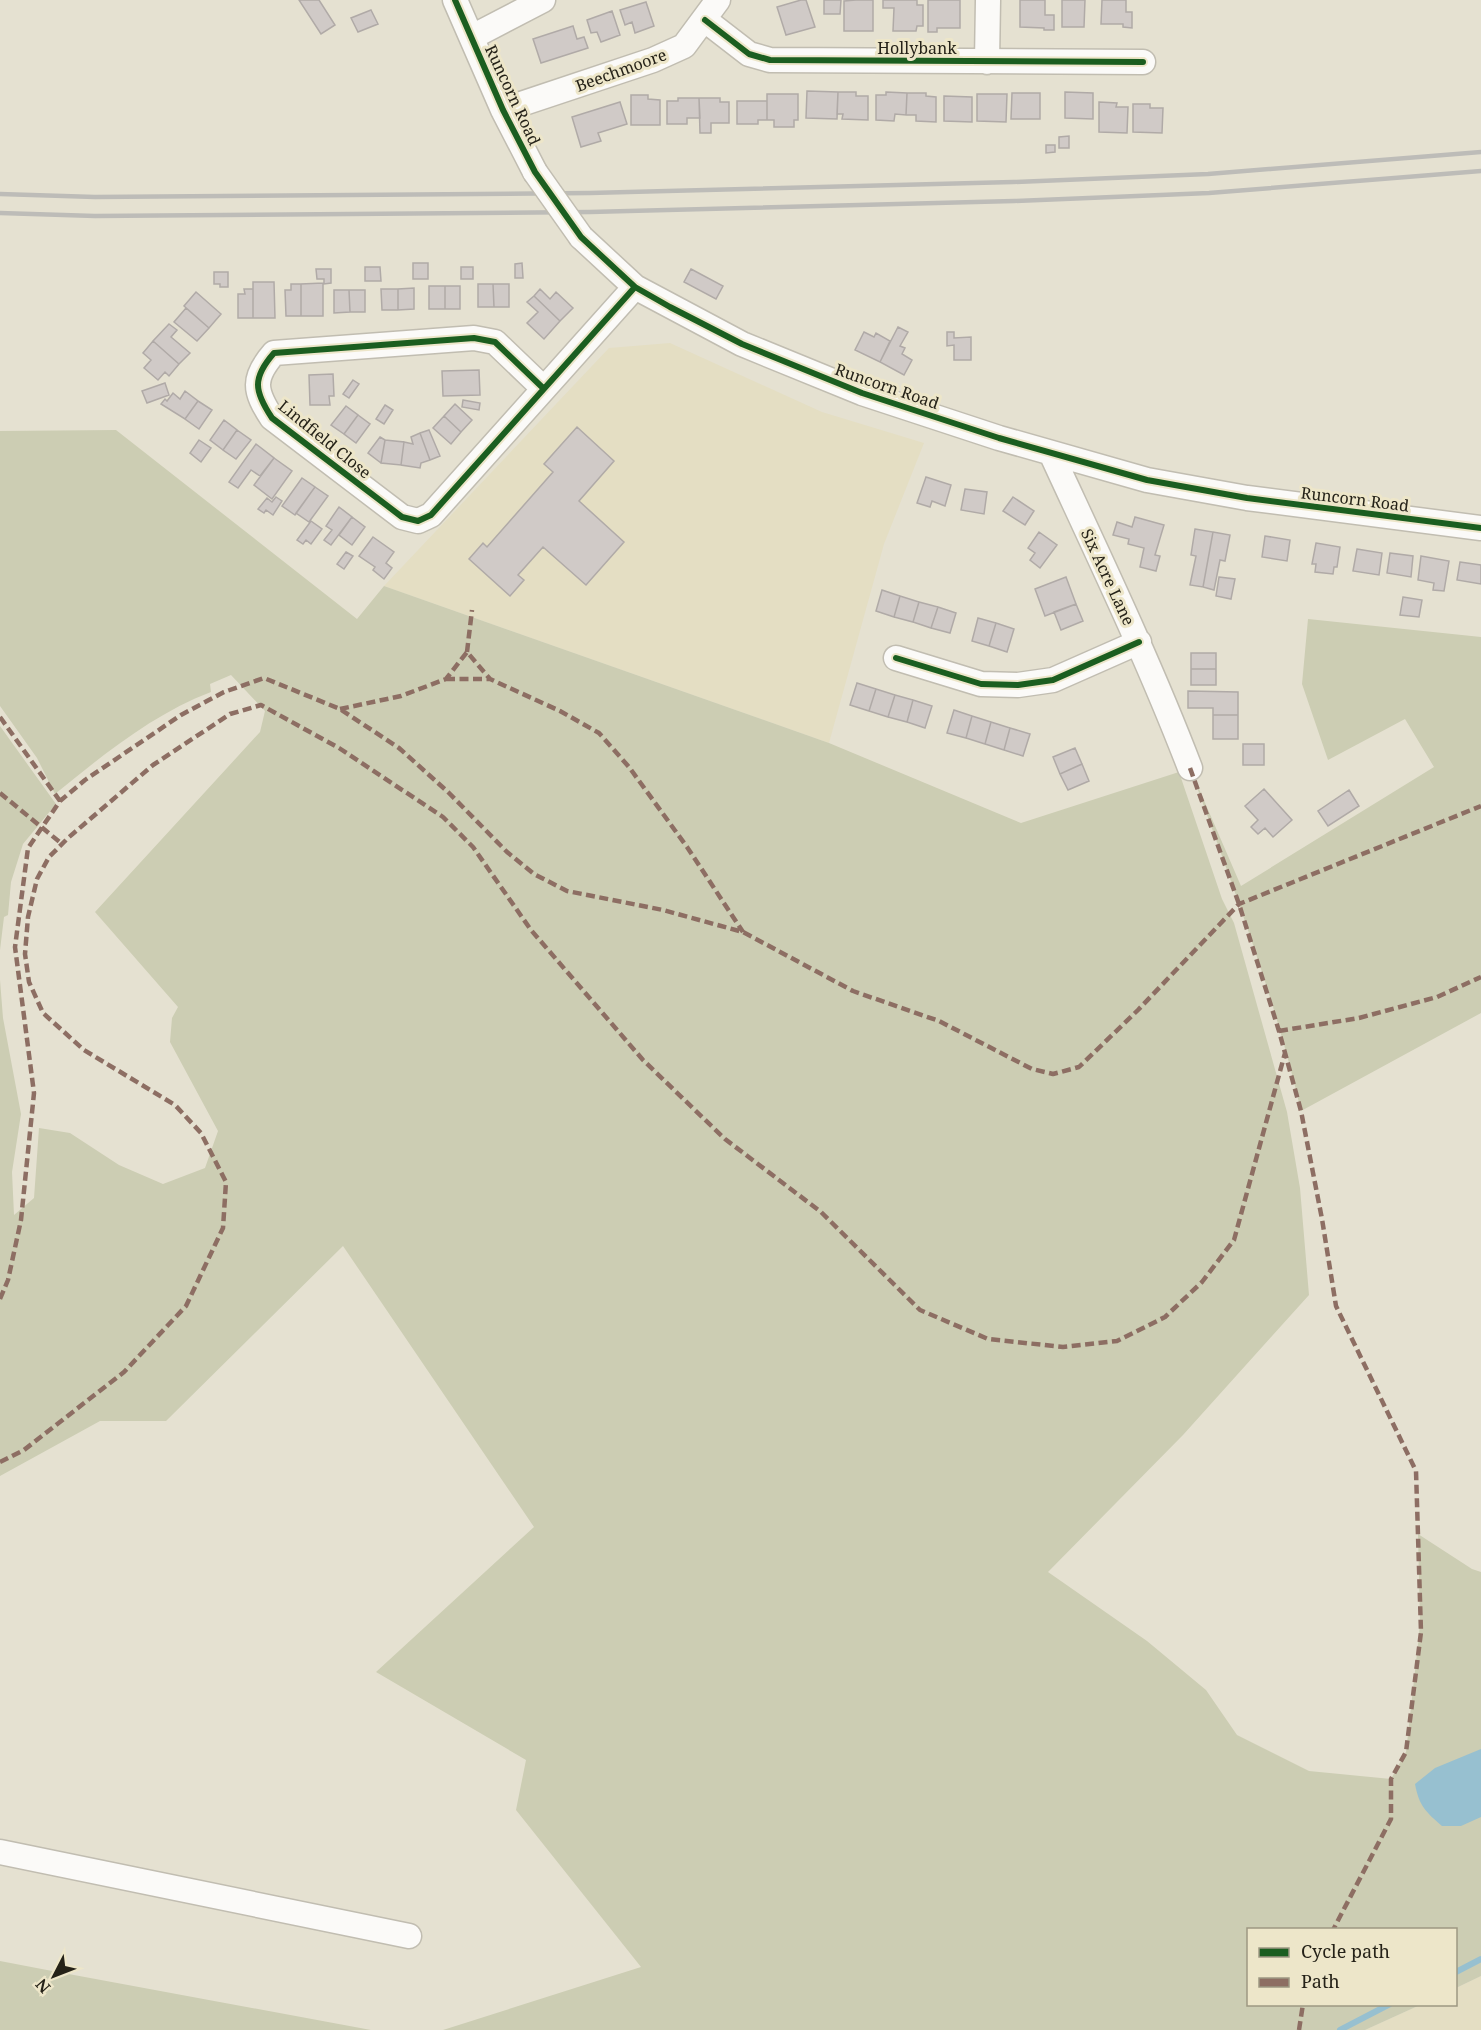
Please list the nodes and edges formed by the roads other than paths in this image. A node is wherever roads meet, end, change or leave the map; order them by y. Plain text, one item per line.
1 (455, 0) edge
2 (543, 0) edge
3 (718, 0) edge
4 (988, 0) edge
5 (705, 20) junction
6 (472, 37) junction
7 (987, 62) junction
8 (1143, 62) dead end
9 (503, 110) junction
10 (634, 287) junction
11 (543, 387) junction
12 (1051, 453) junction
13 (1481, 528) edge
14 (1139, 642) junction
15 (897, 658) dead end
16 (1190, 768) dead end
17 (0, 1852) edge
18 (409, 1936) dead end

1 - 6 street, Runcorn Road
2 - 6 street
3 - 5 street, Beechmoore
4 - 7 street
5 - 7 street, Hollybank
5 - 9 street, Beechmoore
6 - 9 street, Runcorn Road
7 - 8 street, Hollybank
9 - 10 street, Runcorn Road, bridge
10 - 11 street, Lindfield Close
10 - 12 street, Runcorn Road
11 - 11 street, Lindfield Close
12 - 13 street, Runcorn Road
12 - 14 street, Six Acre Lane
14 - 15 street
14 - 16 street, Six Acre Lane
17 - 18 street

